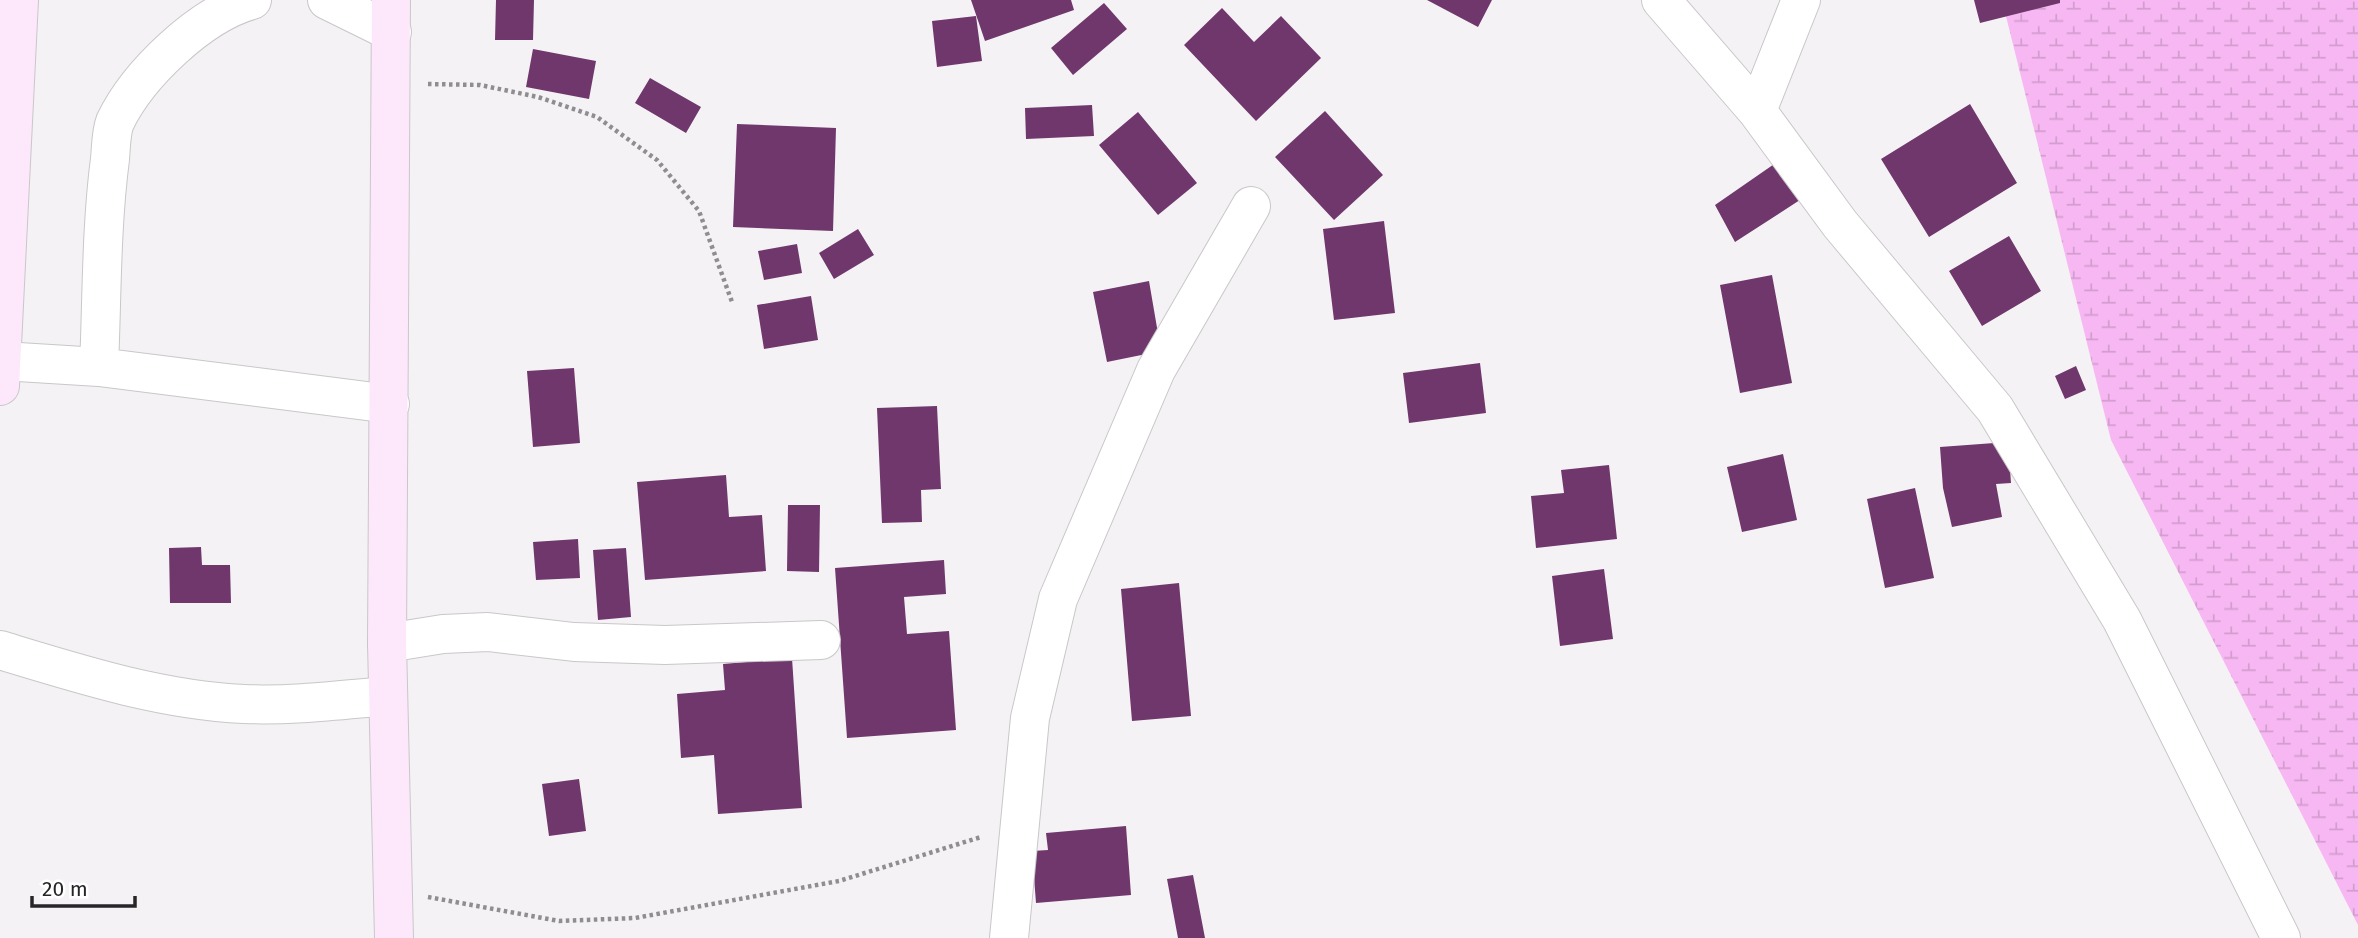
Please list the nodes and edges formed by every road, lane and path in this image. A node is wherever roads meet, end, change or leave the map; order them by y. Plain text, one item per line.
1 (19, 0) edge
2 (252, 0) edge
3 (327, 0) edge
4 (1661, 0) edge
5 (1801, 0) edge
6 (392, 16) edge
7 (392, 84) junction
8 (1757, 111) junction
9 (1251, 206) dead end
10 (732, 302) dead end
11 (99, 368) junction
12 (1, 374) edge
13 (390, 404) junction
14 (821, 640) dead end
15 (387, 643) junction
16 (0, 650) edge
17 (387, 696) junction
18 (1020, 825) junction
19 (393, 890) junction
20 (394, 938) edge
21 (1009, 938) edge
22 (2281, 938) edge

1 - 12 street
2 - 11 street
3 - 6 street
4 - 8 street
5 - 8 street
6 - 7 street
7 - 10 path
7 - 13 street
8 - 22 street
9 - 18 street
11 - 12 street
11 - 13 street
13 - 15 street
14 - 15 street
15 - 17 street
16 - 17 street
17 - 19 street
18 - 19 path
18 - 21 street
19 - 20 street

